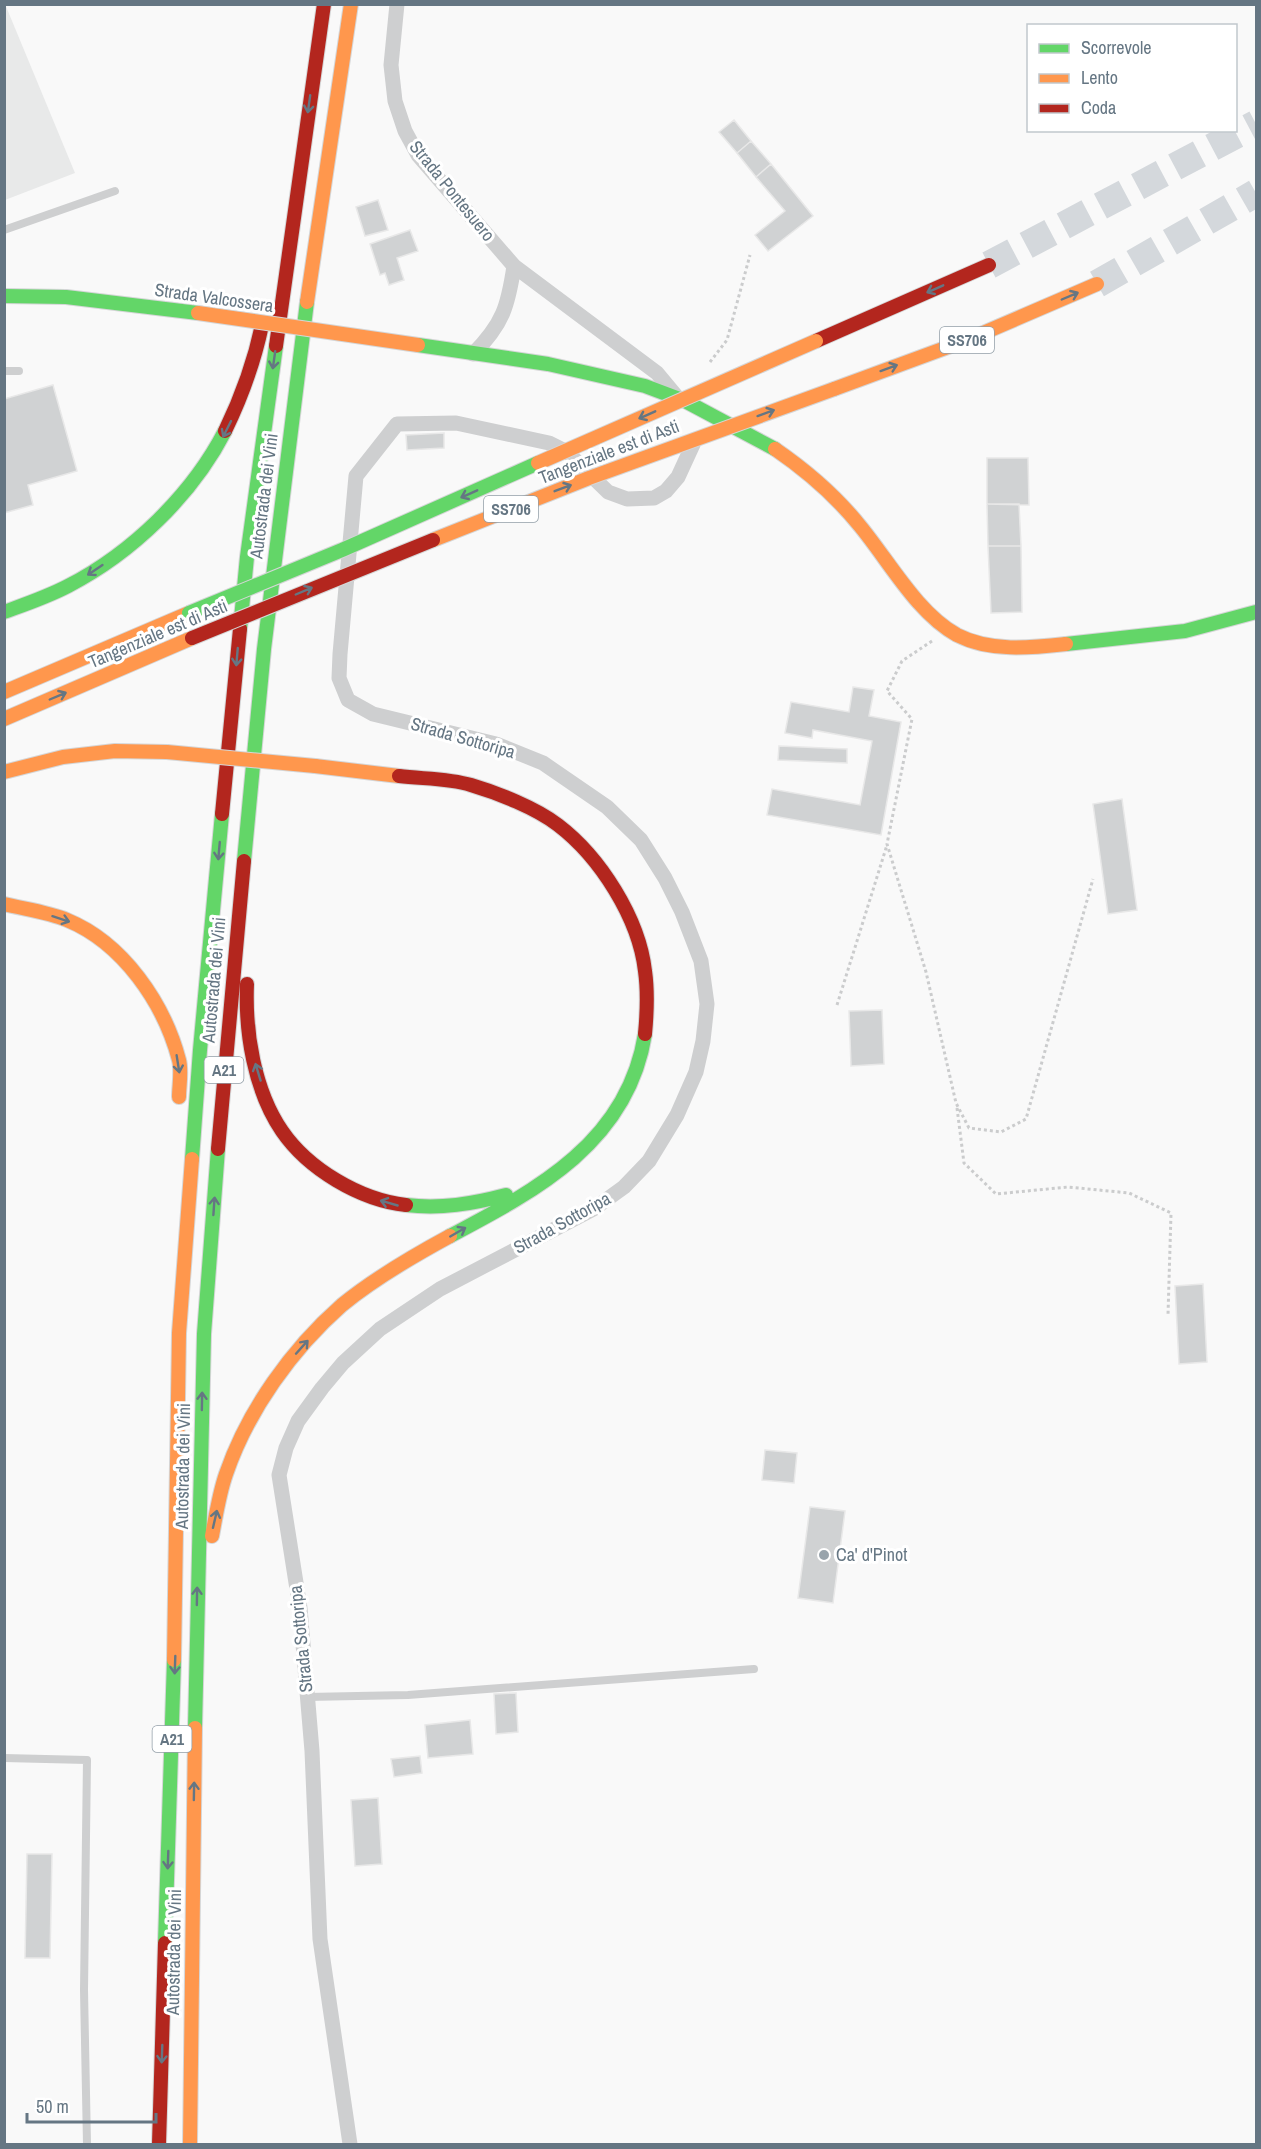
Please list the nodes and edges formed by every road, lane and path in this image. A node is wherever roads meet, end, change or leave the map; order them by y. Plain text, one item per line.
1 (324, 4) edge
2 (351, 4) edge
3 (397, 4) edge
4 (320, 27) junction
5 (300, 77) dead end
6 (116, 191) dead end
7 (4, 230) edge
8 (750, 255) dead end
9 (988, 265) tunnel mouth
10 (514, 266) junction
11 (1098, 284) tunnel mouth
12 (4, 296) edge
13 (265, 307) dead end
14 (473, 354) junction
15 (708, 364) dead end
16 (4, 371) edge
17 (19, 371) dead end
18 (677, 397) junction
19 (713, 416) junction
20 (4, 612) edge
21 (1257, 612) edge
22 (949, 630) junction
23 (264, 649) junction
24 (4, 692) edge
25 (275, 694) dead end
26 (4, 719) edge
27 (269, 752) dead end
28 (4, 772) edge
29 (267, 776) dead end
30 (887, 844) junction
31 (1094, 879) dead end
32 (4, 904) edge
33 (248, 974) dead end
34 (837, 1005) dead end
35 (956, 1103) junction
36 (179, 1107) dead end
37 (548, 1181) junction
38 (176, 1185) dead end
39 (1168, 1315) dead end
40 (179, 1333) junction
41 (754, 1669) dead end
42 (307, 1697) junction
43 (4, 1758) edge
44 (190, 2144) edge
45 (87, 2145) edge
46 (159, 2145) edge
47 (351, 2145) edge

1 - 4 main road, Autostrada dei Vini / A21
2 - 23 main road, Autostrada dei Vini / A21
3 - 10 street, Strada Pontesuero
4 - 5 main road
4 -> 40 main road, Autostrada dei Vini / A21
6 - 7 lane
8 - 15 path
9 -> 24 main road, Tangenziale est di Asti / SS706, bridge
10 - 14 street
10 - 18 street, Strada Pontesuero
26 -> 11 main road, Tangenziale est di Asti / SS706, bridge
12 - 14 main road, Strada Valcossera, bridge
13 -> 20 main road
14 - 18 main road, Strada Valcossera
16 - 17 lane
18 - 19 main road, Strada Valcossera
19 - 22 main road, Strada Valcossera
19 - 42 street, Strada Sottoripa
21 - 22 main road
22 - 30 path
23 - 25 main road
44 -> 23 main road, Autostrada dei Vini / A21
27 - 29 main road
28 - 37 main road, bridge
30 - 34 path
30 - 35 path
31 - 35 path
32 -> 36 main road
37 -> 33 main road
35 - 39 path
44 -> 37 main road
38 - 40 main road
40 -> 46 main road, Autostrada dei Vini / A21
41 - 42 lane
42 - 47 street, Strada Sottoripa
43 - 45 lane

